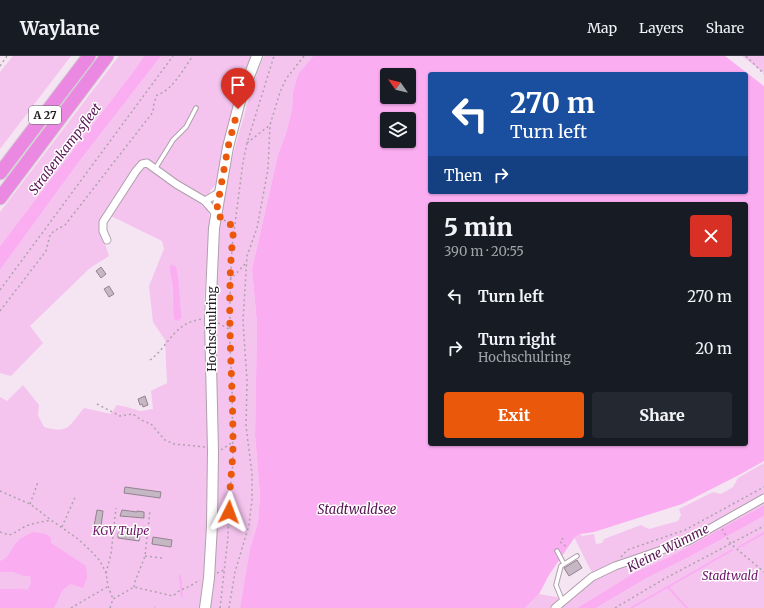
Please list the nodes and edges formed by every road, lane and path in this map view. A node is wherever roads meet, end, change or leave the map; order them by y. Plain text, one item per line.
1 (7, 56) edge
2 (89, 56) edge
3 (108, 56) edge
4 (173, 56) edge
5 (193, 56) edge
6 (257, 56) edge
7 (274, 56) edge
8 (304, 56) edge
9 (746, 56) edge
10 (0, 66) edge
11 (764, 74) edge
12 (196, 108) dead end
13 (270, 125) junction
14 (247, 143) junction
15 (155, 169) junction
16 (0, 173) edge
17 (220, 192) junction
18 (0, 198) edge
19 (206, 200) junction
20 (216, 214) junction
21 (234, 227) junction
22 (107, 240) dead end
23 (246, 263) junction
24 (230, 280) junction
25 (0, 290) edge
26 (0, 312) edge
27 (210, 319) junction
28 (230, 329) junction
29 (150, 360) dead end
30 (97, 404) dead end
31 (233, 442) junction
32 (213, 451) junction
33 (38, 482) dead end
34 (764, 487) edge
35 (0, 491) edge
36 (76, 494) dead end
37 (764, 498) edge
38 (30, 504) junction
39 (116, 508) dead end
40 (150, 510) dead end
41 (50, 520) junction
42 (764, 526) edge
43 (62, 527) junction
44 (722, 529) dead end
45 (0, 532) edge
46 (562, 538) dead end
47 (730, 544) junction
48 (567, 547) dead end
49 (557, 551) dead end
50 (145, 556) junction
51 (577, 556) dead end
52 (162, 558) dead end
53 (564, 564) junction
54 (615, 566) junction
55 (764, 572) edge
56 (106, 573) junction
57 (108, 586) junction
58 (134, 587) junction
59 (182, 590) dead end
60 (113, 598) junction
61 (562, 602) junction
62 (71, 608) edge
63 (110, 608) edge
64 (205, 608) edge
65 (220, 608) edge
66 (229, 608) edge
67 (555, 608) edge
68 (615, 608) edge

1 - 10 path
2 - 16 highway, A 27
3 - 18 highway, A 27
4 - 25 path
5 - 26 path
6 - 17 street, Hochschulring
7 - 14 path
8 - 13 path
9 - 11 path
12 - 15 lane
13 - 14 path
13 - 23 path
14 - 21 path
15 - 19 street
15 - 22 street
17 - 19 street
17 - 20 street, Hochschulring
19 - 20 street
20 - 21 path
20 - 27 street, Hochschulring
21 - 24 path
23 - 24 path
23 - 66 path
24 - 28 path
27 - 28 path
27 - 29 path
27 - 32 street, Hochschulring
28 - 31 path
30 - 32 path
31 - 32 path
31 - 65 path
32 - 64 street, Hochschulring
33 - 38 path
34 - 54 path
35 - 38 path
36 - 43 path
37 - 54 street
38 - 41 path
39 - 56 path
40 - 50 path
41 - 43 path
41 - 45 path
42 - 47 path
43 - 56 path
44 - 47 path
46 - 48 path
47 - 55 path
47 - 68 path
49 - 53 lane
50 - 52 path
50 - 58 path
51 - 53 lane
53 - 61 lane
54 - 61 street
56 - 57 path
57 - 60 path
57 - 62 path
58 - 59 path
58 - 60 path
60 - 63 path
61 - 67 street

